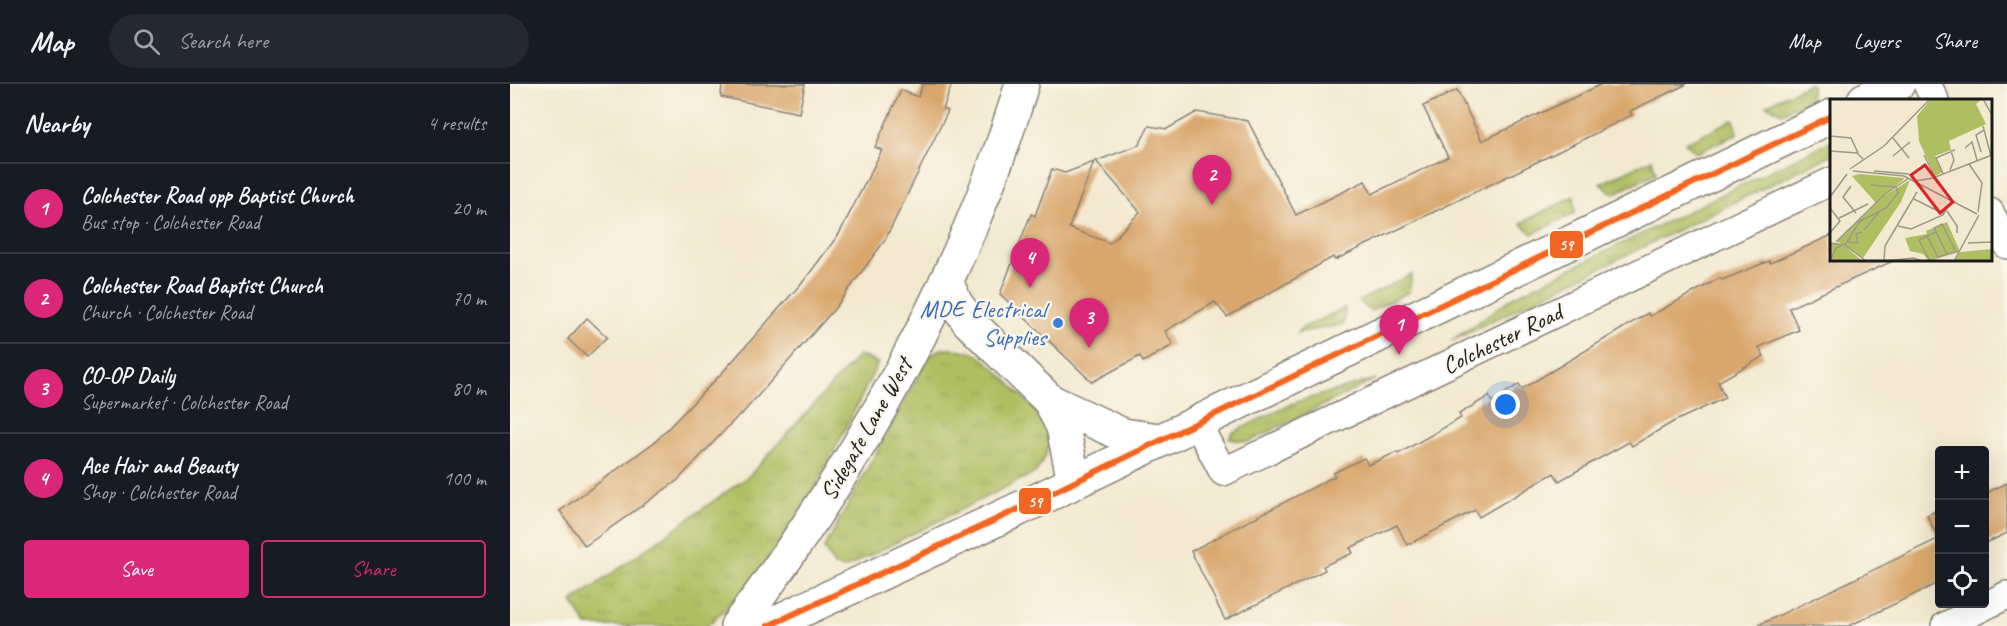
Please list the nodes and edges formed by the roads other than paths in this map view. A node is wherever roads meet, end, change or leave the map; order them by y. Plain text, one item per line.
1 (1022, 84) edge
2 (1898, 84) edge
3 (1928, 84) edge
4 (1866, 99) edge
5 (1935, 99) edge
6 (1830, 117) edge
7 (1830, 182) edge
8 (1992, 216) edge
9 (2007, 245) edge
10 (946, 281) junction
11 (1050, 401) junction
12 (1197, 423) junction
13 (1160, 440) junction
14 (1074, 482) junction
15 (2007, 595) edge
16 (737, 626) edge
17 (768, 626) edge
18 (1945, 626) edge

1 - 10 main road, Sidegate Lane West
2 - 4 main road
3 - 5 street
6 - 12 main road
7 - 12 street, Colchester Road
8 - 9 street
10 - 11 main road
10 - 16 main road, Sidegate Lane West
11 - 13 main road
11 - 14 main road
12 - 13 main road
13 - 14 main road
14 - 17 main road
15 - 18 street

